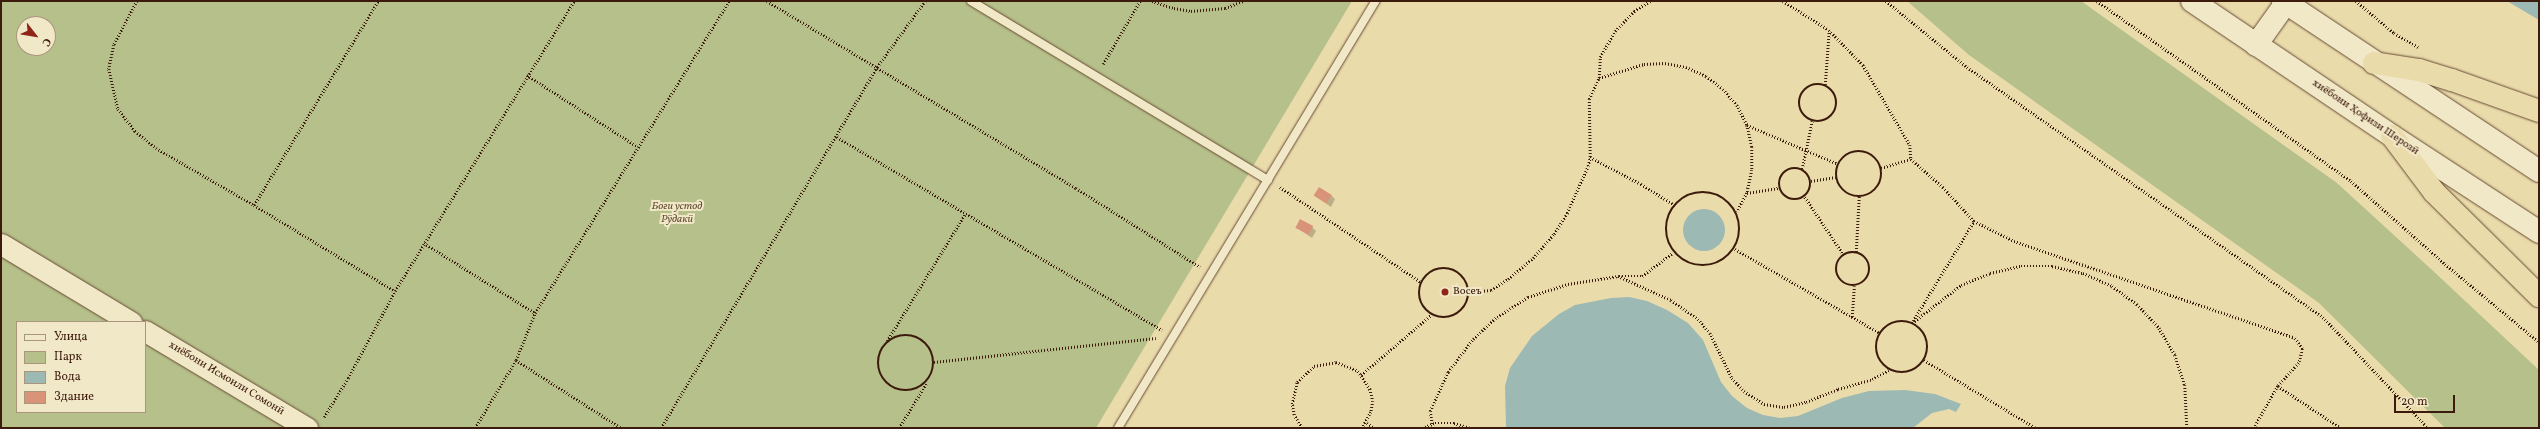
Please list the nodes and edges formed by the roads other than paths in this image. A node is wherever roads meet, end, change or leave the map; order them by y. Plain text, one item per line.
1 (971, 1) edge
2 (1376, 1) edge
3 (2192, 1) edge
4 (2285, 2) edge
5 (2256, 45) junction
6 (2374, 63) junction
7 (2539, 111) edge
8 (2392, 136) junction
9 (2539, 171) edge
10 (1268, 180) junction
11 (2539, 232) edge
12 (1, 244) edge
13 (2539, 296) edge
14 (129, 321) edge
15 (146, 332) edge
16 (314, 425) edge
17 (1118, 428) edge

1 - 10 lane
2 - 10 lane
3 - 5 main road, хиёбони Ҳофизи Шерозӣ
4 - 5 main road
4 - 6 main road
5 - 8 main road, хиёбони Ҳофизи Шерозӣ
6 - 7 highway
6 - 9 main road
8 - 11 main road, хиёбони Ҳофизи Шерозӣ
8 - 13 highway
10 - 17 lane
12 - 14 street
15 - 16 street, хиёбони Исмоили Сомонӣ

